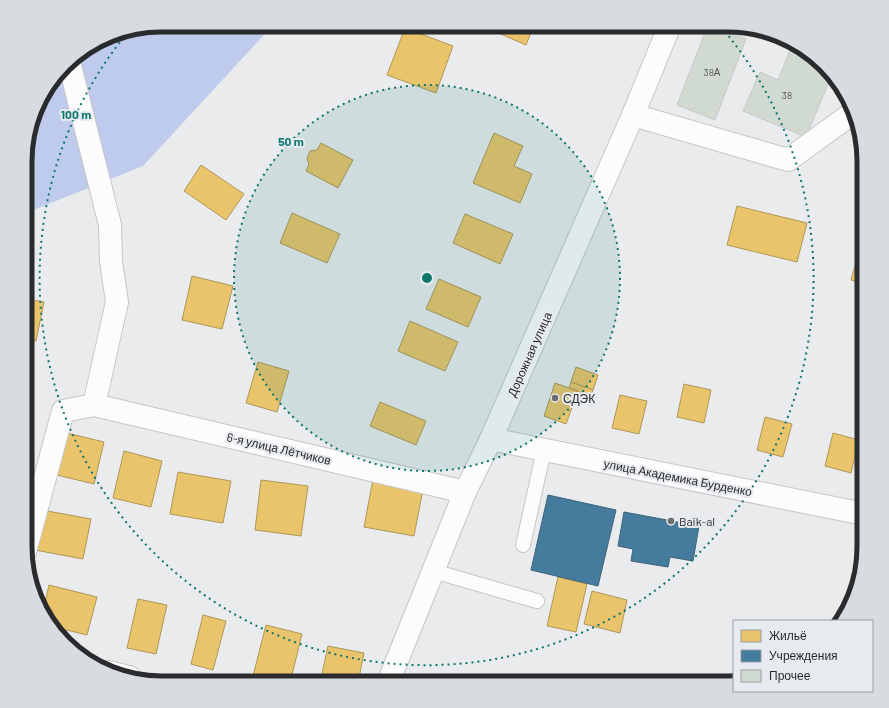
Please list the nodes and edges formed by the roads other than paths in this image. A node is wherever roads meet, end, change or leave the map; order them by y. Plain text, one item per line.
1 (667, 32) edge
2 (71, 69) edge
3 (633, 115) junction
4 (849, 116) edge
5 (94, 404) junction
6 (491, 440) junction
7 (544, 450) junction
8 (465, 492) junction
9 (857, 513) edge
10 (32, 526) edge
11 (524, 545) dead end
12 (433, 571) junction
13 (537, 601) dead end
14 (391, 676) edge

1 - 3 street, Дорожная улица
2 - 5 street
3 - 4 street
3 - 6 street, Дорожная улица
5 - 8 street, 6-я улица Лётчиков
5 - 10 street
6 - 7 street, улица Академика Бурденко
6 - 8 street, Дорожная улица
7 - 9 street, улица Академика Бурденко
7 - 11 lane
8 - 12 street, Дорожная улица
12 - 13 lane
12 - 14 street, Дорожная улица

